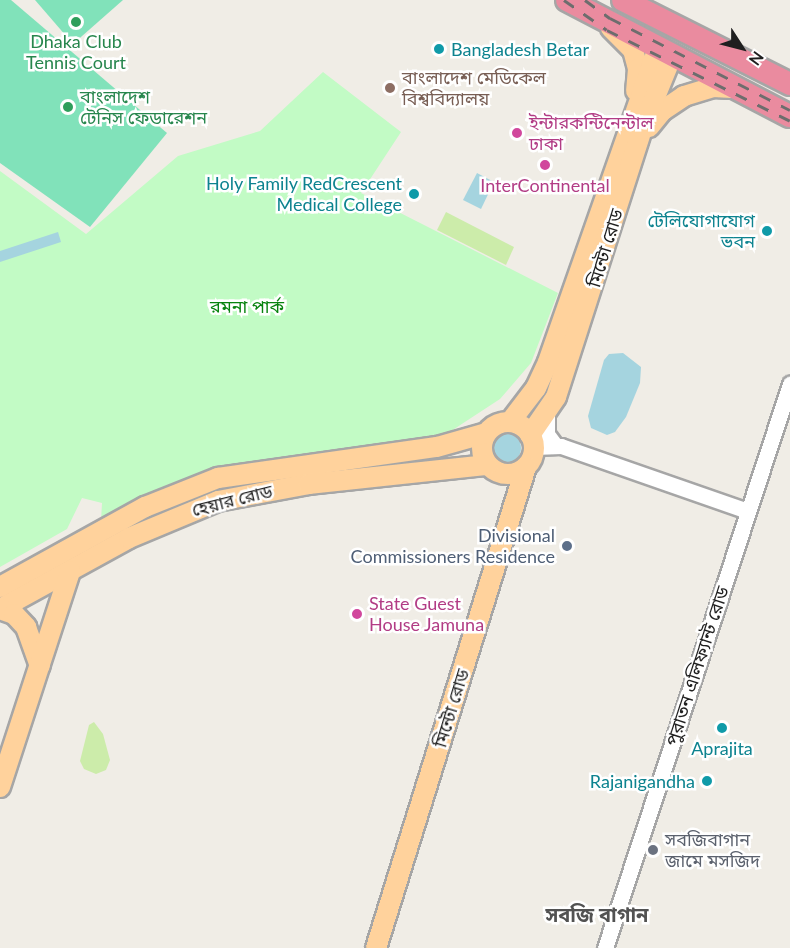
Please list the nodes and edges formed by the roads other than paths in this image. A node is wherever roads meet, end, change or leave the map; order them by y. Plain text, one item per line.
1 (567, 0) edge
2 (623, 0) edge
3 (650, 7) edge
4 (608, 25) junction
5 (677, 30) junction
6 (664, 54) junction
7 (790, 84) edge
8 (732, 88) junction
9 (790, 116) edge
10 (629, 144) junction
11 (790, 384) edge
12 (547, 414) junction
13 (510, 422) junction
14 (486, 433) junction
15 (532, 441) junction
16 (556, 446) junction
17 (487, 465) junction
18 (526, 467) junction
19 (506, 475) junction
20 (517, 497) junction
21 (748, 511) junction
22 (70, 571) junction
23 (0, 587) edge
24 (0, 609) edge
25 (39, 666) junction
26 (0, 787) edge
27 (376, 948) edge
28 (605, 948) edge

1 - 4 highway
2 - 3 highway
3 - 5 highway
4 - 6 highway
4 - 10 main road
5 - 6 highway
5 - 7 highway
6 - 8 highway
6 - 10 main road, মিন্টো রোড
8 - 9 highway
8 - 10 main road
10 - 12 main road, মিন্টো রোড
10 - 13 main road, মিন্টো রোড
11 - 21 street, পুরাতন এলিফ্যান্ট রোড
12 - 15 main road, মিন্টো রোড
12 - 16 street
13 - 14 main road
13 - 15 main road
14 - 17 main road
14 - 23 main road
15 - 16 street
15 - 18 main road
16 - 21 street
17 - 19 main road
17 - 22 main road, হেয়ার রোড
18 - 19 main road
18 - 20 main road, মিন্টো রোড
19 - 20 main road
20 - 27 main road, মিন্টো রোড
21 - 28 street, পুরাতন এলিফ্যান্ট রোড
22 - 24 main road, হেয়ার রোড
22 - 25 main road
24 - 25 main road
25 - 26 main road

